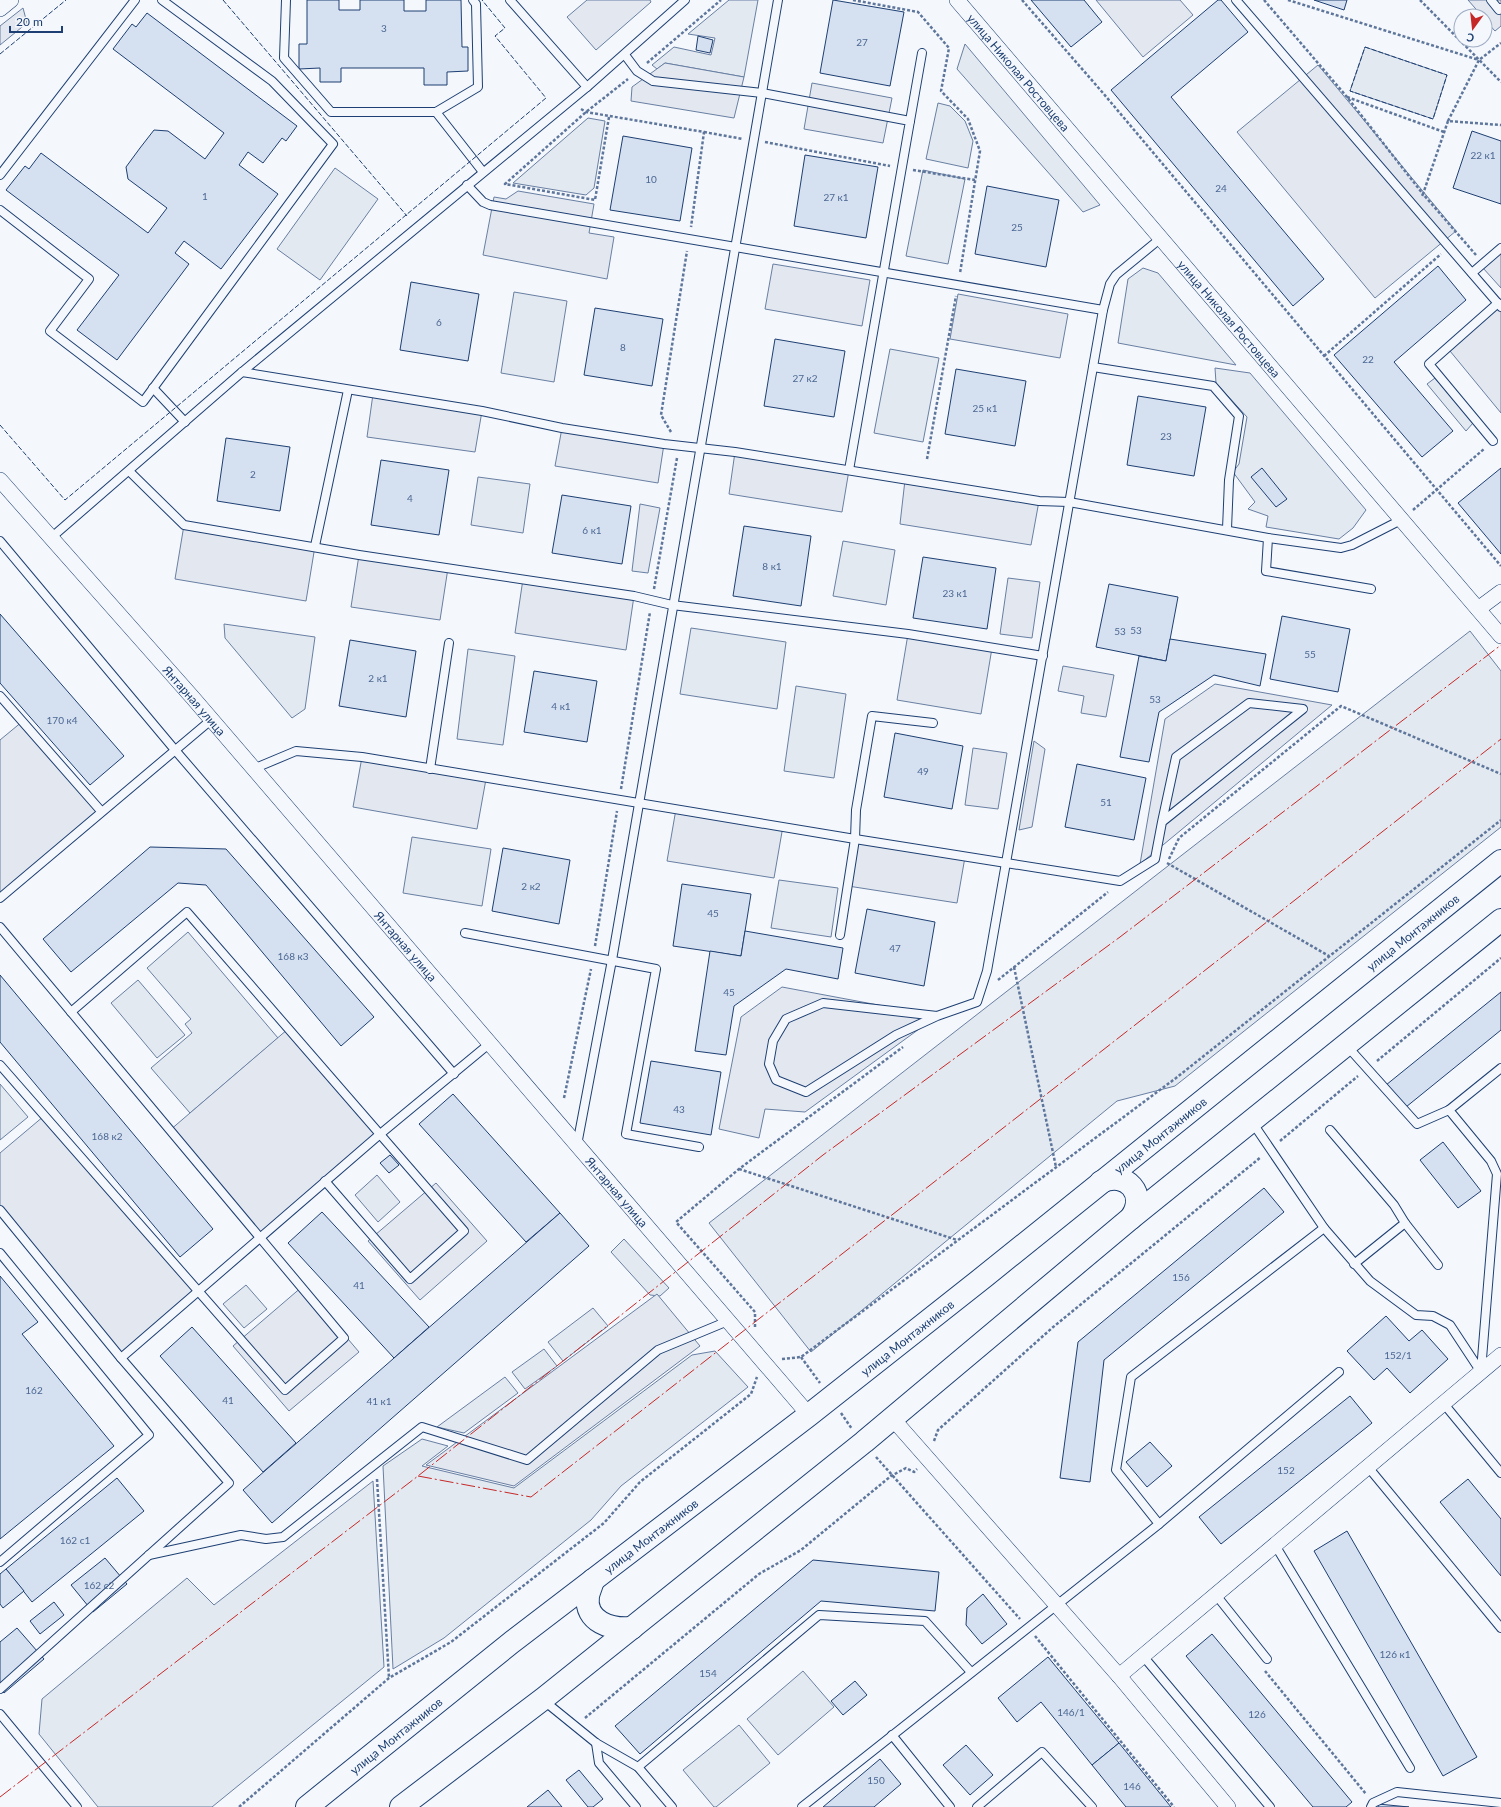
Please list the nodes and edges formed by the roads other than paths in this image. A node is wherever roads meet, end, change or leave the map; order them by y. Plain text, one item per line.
1 (11, 0) edge
2 (135, 0) edge
3 (162, 0) edge
4 (286, 0) edge
5 (473, 0) edge
6 (510, 0) edge
7 (685, 0) edge
8 (778, 0) edge
9 (958, 0) edge
10 (1236, 0) edge
11 (1491, 0) edge
12 (1501, 8) edge
13 (0, 9) edge
14 (922, 53) dead end
15 (625, 54) junction
16 (587, 87) junction
17 (762, 93) junction
18 (436, 112) junction
19 (910, 121) junction
20 (483, 172) junction
21 (0, 175) edge
22 (468, 185) junction
23 (0, 210) edge
24 (1161, 238) junction
25 (735, 246) junction
26 (1501, 248) edge
27 (884, 273) junction
28 (1472, 273) junction
29 (1499, 305) edge
30 (1103, 310) junction
31 (1093, 367) junction
32 (242, 372) junction
33 (153, 388) junction
34 (348, 390) junction
35 (185, 422) junction
36 (1493, 441) road end
37 (700, 449) junction
38 (848, 470) junction
39 (129, 471) junction
40 (0, 480) edge
41 (1069, 502) junction
42 (1401, 520) junction
43 (1227, 529) junction
44 (52, 537) junction
45 (1268, 538) junction
46 (0, 541) edge
47 (315, 546) junction
48 (1371, 589) dead end
49 (1501, 592) edge
50 (672, 605) junction
51 (1478, 609) junction
52 (1501, 636) edge
53 (449, 643) dead end
54 (1043, 656) junction
55 (0, 696) edge
56 (211, 720) junction
57 (933, 723) dead end
58 (175, 750) junction
59 (253, 769) junction
60 (430, 769) junction
61 (638, 804) junction
62 (101, 811) junction
63 (1162, 822) junction
64 (856, 839) junction
65 (1501, 861) edge
66 (1006, 862) junction
67 (0, 898) edge
68 (1501, 920) edge
69 (0, 926) edge
70 (465, 933) dead end
71 (840, 935) dead end
72 (612, 960) junction
73 (71, 1012) junction
74 (937, 1016) junction
75 (489, 1044) junction
76 (1346, 1045) junction
77 (0, 1065) edge
78 (1501, 1068) edge
79 (454, 1074) junction
80 (1449, 1110) junction
81 (1252, 1122) junction
82 (1330, 1130) dead end
83 (379, 1135) junction
84 (577, 1145) junction
85 (699, 1147) dead end
86 (325, 1181) junction
87 (1101, 1182) junction
88 (0, 1210) edge
89 (1131, 1218) junction
90 (1405, 1223) junction
91 (1324, 1228) junction
92 (260, 1236) junction
93 (0, 1253) edge
94 (1354, 1264) junction
95 (1438, 1265) dead end
96 (198, 1292) junction
97 (728, 1321) junction
98 (1501, 1355) edge
99 (121, 1358) junction
100 (1339, 1372) dead end
101 (1481, 1372) junction
102 (1444, 1404) junction
103 (809, 1414) junction
104 (892, 1418) junction
105 (1368, 1467) junction
106 (1501, 1472) edge
107 (1159, 1524) junction
108 (1275, 1545) junction
109 (149, 1555) junction
110 (0, 1562) edge
111 (593, 1580) junction
112 (1216, 1595) junction
113 (1058, 1606) junction
114 (632, 1628) junction
115 (1501, 1628) edge
116 (1143, 1656) junction
117 (1267, 1659) road end
118 (971, 1672) junction
119 (1119, 1676) junction
120 (0, 1689) edge
121 (543, 1699) junction
122 (0, 1714) edge
123 (892, 1735) junction
124 (596, 1743) junction
125 (638, 1767) junction
126 (1410, 1768) dead end
127 (1501, 1803) edge
128 (1372, 1805) edge
129 (77, 1807) edge
130 (307, 1807) edge
131 (401, 1807) edge
132 (636, 1807) edge
133 (672, 1807) edge
134 (802, 1807) edge
135 (950, 1807) edge
136 (977, 1807) edge
137 (1092, 1807) edge
138 (1228, 1807) edge
139 (1270, 1807) edge

1 - 13 street
2 - 21 lane
3 - 33 lane
4 - 18 lane
5 - 18 lane
6 - 16 lane
7 - 15 lane
8 - 17 lane
9 - 24 street, улица Николая Ростовцева
10 - 28 lane
11 - 12 lane
14 - 19 lane
15 - 16 lane
15 - 17 lane
16 - 20 lane
17 - 19 lane
17 - 25 lane
18 - 20 lane
19 - 27 lane
20 - 22 lane
22 - 25 lane
22 - 32 lane
23 - 33 lane
24 - 30 lane
24 - 42 street, улица Николая Ростовцева
25 - 27 lane
25 - 37 lane
26 - 28 lane
27 - 30 lane
27 - 38 lane
28 - 29 lane
29 - 36 lane
30 - 31 lane
31 - 41 lane
31 - 43 lane
32 - 34 lane
32 - 35 lane
33 - 35 lane
34 - 37 lane
34 - 47 lane
35 - 39 lane
37 - 38 lane
37 - 50 lane
38 - 41 lane
39 - 44 lane
39 - 47 lane
40 - 44 street, Янтарная улица
41 - 43 lane
41 - 54 lane
42 - 45 lane
42 - 51 street, улица Николая Ростовцева
43 - 45 lane
44 - 56 street, Янтарная улица
45 - 48 lane
46 - 58 lane
47 - 50 lane
49 - 51 street
50 - 54 lane
50 - 61 lane
51 - 52 street, улица Николая Ростовцева
53 - 60 lane
54 - 66 lane
55 - 62 lane
56 - 58 lane
56 - 59 street, Янтарная улица
57 - 64 lane
58 - 62 lane
58 - 79 lane
59 - 60 lane
59 - 75 street, Янтарная улица
60 - 61 lane
61 - 64 lane
61 - 72 lane
62 - 67 lane
63 - 63 lane
63 - 66 lane
64 - 66 lane
64 - 71 lane
65 - 87 main road, улица Монтажников
66 - 74 lane
68 - 76 main road
69 - 73 lane
70 - 72 lane
72 - 84 lane
72 - 85 lane
73 - 83 lane
73 - 92 lane
74 - 74 lane
75 - 79 lane
75 - 84 street, Янтарная улица
76 - 80 lane
76 - 81 main road
77 - 96 lane
78 - 80 lane
79 - 83 lane
80 - 101 lane
81 - 89 main road
81 - 91 lane
82 - 90 lane
83 - 86 lane
83 - 86 lane
84 - 97 street, Янтарная улица
86 - 92 lane
87 - 89 main road
87 - 103 main road, улица Монтажников
88 - 99 lane
89 - 104 main road
90 - 94 lane
90 - 95 lane
91 - 94 lane
91 - 107 lane
92 - 96 lane
92 - 96 lane
93 - 110 lane
94 - 101 lane
96 - 99 lane
97 - 103 street, Янтарная улица
97 - 109 lane
98 - 101 street
99 - 109 lane
100 - 107 lane
101 - 102 street
102 - 105 street
102 - 106 lane
103 - 111 main road, улица Монтажников
104 - 113 street
104 - 114 main road
105 - 108 street
105 - 115 lane
107 - 113 lane
108 - 112 street
108 - 126 lane
109 - 120 lane
111 - 114 main road
111 - 130 main road, улица Монтажников
112 - 116 street
112 - 117 lane
113 - 118 lane
113 - 119 street
114 - 121 main road
116 - 119 street
116 - 139 lane
118 - 123 lane
118 - 125 lane
119 - 138 street
121 - 124 lane
121 - 131 main road
122 - 129 lane
123 - 134 lane
123 - 135 lane
124 - 125 lane
124 - 132 lane
125 - 133 lane
127 - 128 lane
136 - 137 lane

